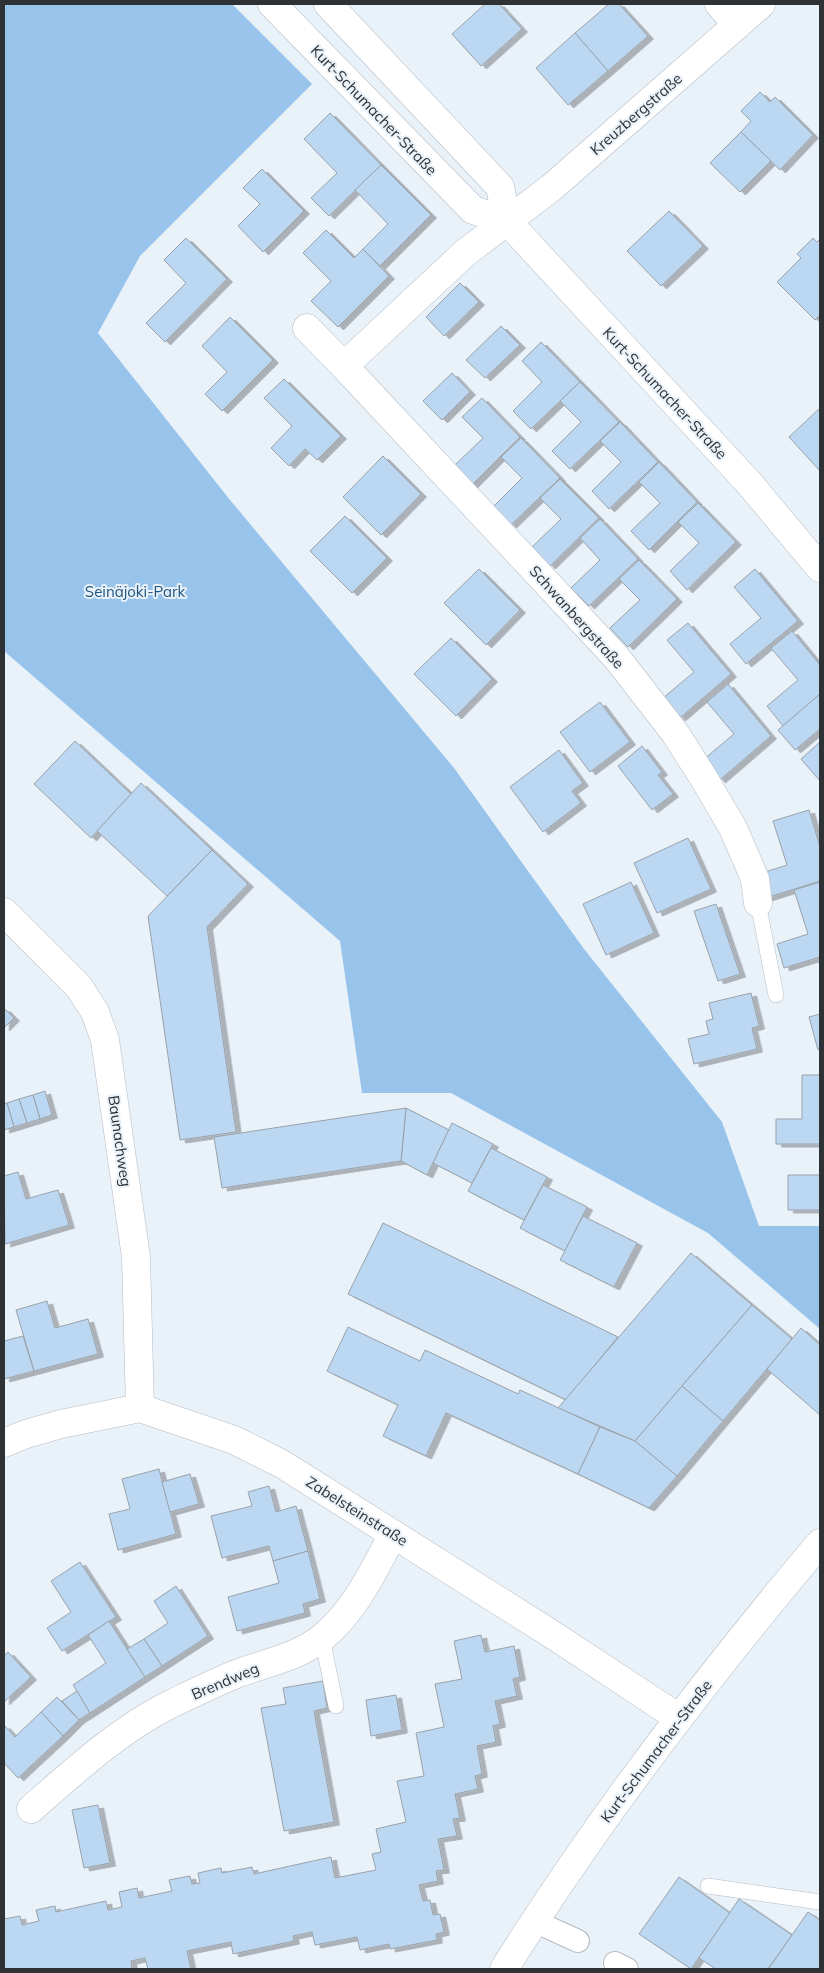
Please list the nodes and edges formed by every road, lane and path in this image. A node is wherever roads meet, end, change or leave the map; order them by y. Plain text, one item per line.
1 (272, 4) edge
2 (329, 4) edge
3 (719, 4) edge
4 (761, 4) edge
5 (738, 25) junction
6 (507, 221) junction
7 (307, 328) dead end
8 (344, 366) junction
9 (820, 568) edge
10 (758, 903) joint
11 (4, 912) edge
12 (776, 995) dead end
13 (140, 1408) junction
14 (4, 1443) edge
15 (393, 1534) junction
16 (820, 1543) edge
17 (322, 1638) junction
18 (336, 1706) dead end
19 (679, 1718) junction
20 (31, 1809) dead end
21 (708, 1886) dead end
22 (820, 1902) edge
23 (534, 1921) junction
24 (578, 1941) dead end
25 (504, 1969) edge

1 - 6 street, Kurt-Schumacher-Straße
2 - 6 street
3 - 5 street
4 - 5 street, Kreuzbergstraße
5 - 6 street, Kreuzbergstraße
6 - 8 street
6 - 9 street, Kurt-Schumacher-Straße
7 - 8 street, Schwanbergstraße
8 - 10 street, Schwanbergstraße
10 - 12 lane
11 - 13 street, Baunachweg
13 - 14 street
13 - 15 street, Zabelsteinstraße
15 - 17 street, Brendweg
15 - 19 street, Zabelsteinstraße
16 - 19 street, Kurt-Schumacher-Straße
17 - 18 lane
17 - 20 street, Brendweg
19 - 23 street, Kurt-Schumacher-Straße
21 - 22 lane
23 - 24 street
23 - 25 street, Kurt-Schumacher-Straße

